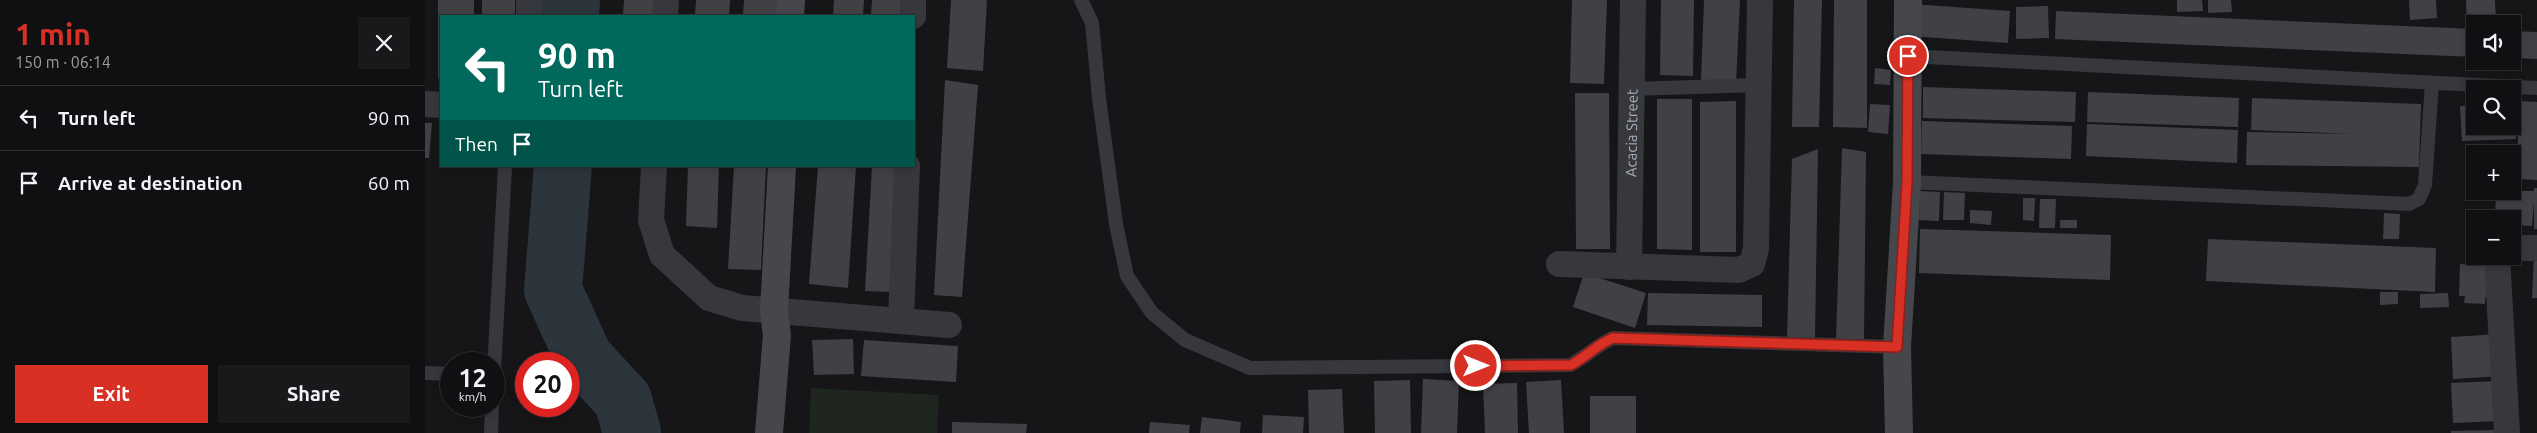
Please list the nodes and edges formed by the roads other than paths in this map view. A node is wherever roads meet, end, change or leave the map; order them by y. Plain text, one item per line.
1 (529, 0) edge
2 (666, 0) edge
3 (791, 0) edge
4 (913, 0) edge
5 (1081, 0) edge
6 (1633, 0) edge
7 (1761, 0) edge
8 (1908, 0) edge
9 (529, 15) edge
10 (665, 15) edge
11 (790, 15) edge
12 (913, 15) edge
13 (1908, 56) junction
14 (2432, 83) junction
15 (1758, 85) junction
16 (2537, 88) edge
17 (1631, 89) junction
18 (425, 104) edge
19 (440, 105) edge
20 (505, 167) edge
21 (655, 167) edge
22 (782, 167) edge
23 (907, 167) edge
24 (1907, 182) junction
25 (2521, 248) edge
26 (2537, 248) edge
27 (1559, 264) dead end
28 (2498, 265) edge
29 (1629, 266) junction
30 (774, 311) junction
31 (901, 320) junction
32 (949, 325) dead end
33 (1897, 347) junction
34 (495, 352) edge
35 (425, 373) edge
36 (440, 374) edge
37 (492, 417) edge
38 (491, 433) edge
39 (769, 433) edge
40 (1899, 433) edge
41 (2507, 433) edge

1 - 9 street
2 - 10 street
3 - 11 street
4 - 12 street
5 - 33 lane
6 - 17 street, Acacia Street
7 - 15 street
8 - 13 street
13 - 14 lane
13 - 24 street
14 - 16 lane
14 - 24 lane
15 - 17 lane
15 - 29 street
17 - 29 street, Acacia Street
18 - 19 street
20 - 34 lane
21 - 30 street
22 - 30 street
23 - 31 street
24 - 33 street
25 - 26 street
27 - 29 street
28 - 41 street
30 - 31 street
30 - 39 street
31 - 32 street
33 - 40 street
35 - 36 lane
37 - 38 lane

